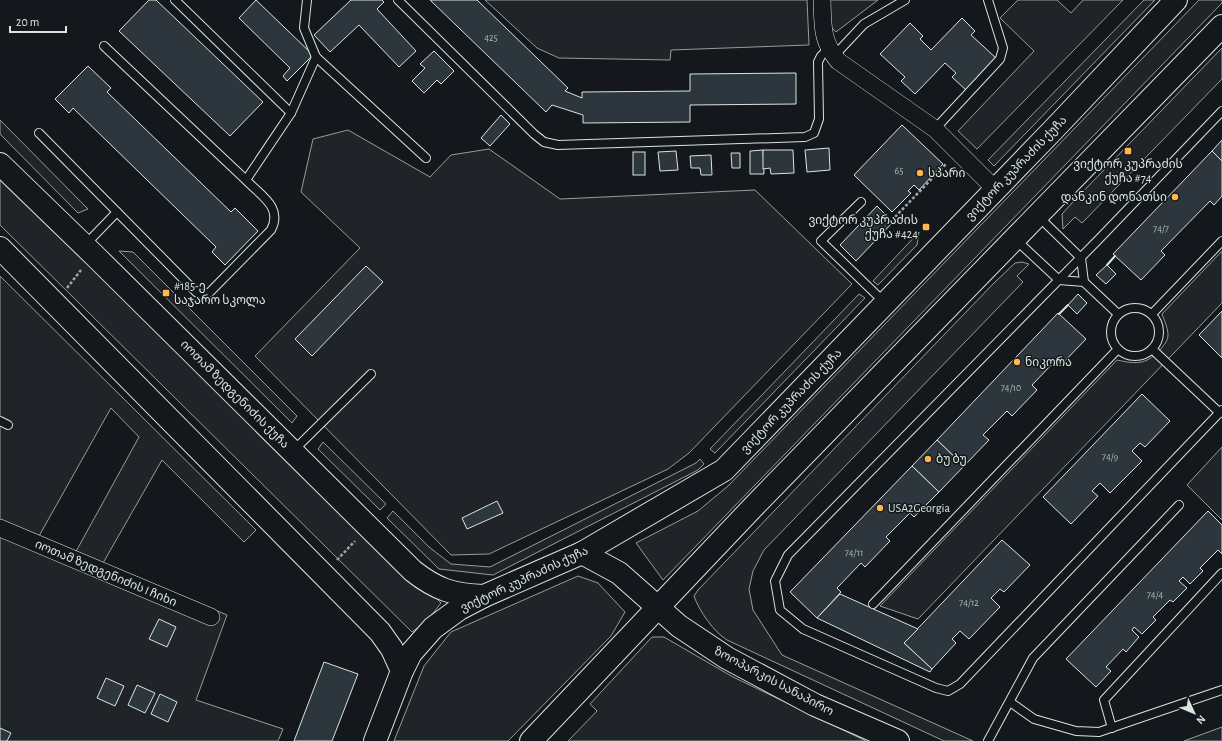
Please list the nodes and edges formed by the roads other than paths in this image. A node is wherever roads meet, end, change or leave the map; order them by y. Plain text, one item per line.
1 (175, 0) edge
2 (307, 0) edge
3 (398, 0) edge
4 (822, 0) edge
5 (905, 0) edge
6 (988, 0) edge
7 (1176, 0) edge
8 (1222, 26) edge
9 (104, 46) dead end
10 (831, 52) junction
11 (316, 57) junction
12 (1222, 111) edge
13 (291, 113) junction
14 (935, 129) junction
15 (39, 133) dead end
16 (426, 158) dead end
17 (0, 164) edge
18 (246, 180) junction
19 (995, 189) junction
20 (861, 202) dead end
21 (117, 212) junction
22 (1038, 215) junction
23 (1015, 239) junction
24 (1222, 241) edge
25 (0, 248) edge
26 (84, 255) junction
27 (1081, 258) junction
28 (1059, 280) junction
29 (1084, 282) junction
30 (885, 303) junction
31 (1118, 314) junction
32 (1152, 314) junction
33 (1152, 348) junction
34 (1118, 349) junction
35 (371, 374) dead end
36 (1221, 412) edge
37 (0, 421) edge
38 (8, 425) dead end
39 (292, 451) junction
40 (1179, 505) dead end
41 (0, 528) edge
42 (582, 553) junction
43 (1222, 573) edge
44 (484, 596) junction
45 (873, 604) dead end
46 (658, 608) junction
47 (211, 617) dead end
48 (402, 671) junction
49 (1222, 690) edge
50 (1010, 702) junction
51 (1112, 728) junction
52 (375, 741) edge
53 (531, 741) edge
54 (898, 741) edge
55 (988, 741) edge

1 - 13 lane
2 - 11 lane
3 - 10 lane
4 - 10 street
5 - 10 lane
6 - 14 lane
7 - 19 main road, ვიქტორ კუპრაძის ქუჩა
8 - 22 main road
9 - 18 lane
10 - 14 street
11 - 13 lane
11 - 16 lane
12 - 27 lane
13 - 18 lane
14 - 19 street
15 - 21 lane
17 - 26 main road, იოთამ ზედგენიძის ქუჩა
18 - 21 lane
19 - 30 main road, ვიქტორ კუპრაძის ქუჩა
20 - 30 lane
21 - 26 lane
22 - 23 main road
22 - 27 lane
23 - 28 lane
23 - 46 main road
24 - 32 lane
25 - 48 main road
26 - 39 main road, იოთამ ზედგენიძის ქუჩა
27 - 28 lane
27 - 29 lane
28 - 29 lane
28 - 36 lane
29 - 31 lane
30 - 42 main road, ვიქტორ კუპრაძის ქუჩა
31 - 32 lane
31 - 34 lane
32 - 33 lane
33 - 34 lane
33 - 36 lane
34 - 45 lane
35 - 39 lane
37 - 38 lane
39 - 44 main road, იოთამ ზედგენიძის ქუჩა
40 - 50 lane
41 - 47 street, იოთამ ზედგენიძის I ჩიხი
42 - 44 main road, ვიქტორ კუპრაძის ქუჩა
42 - 46 main road, ზოოპარკის სანაპირო
43 - 51 lane
44 - 48 main road, ვიქტორ კუპრაძის ქუჩა
46 - 53 main road
46 - 54 main road, ზოოპარკის სანაპირო
48 - 52 main road, ვიქტორ კუპრაძის ქუჩა
49 - 51 lane
50 - 51 lane
50 - 55 lane

